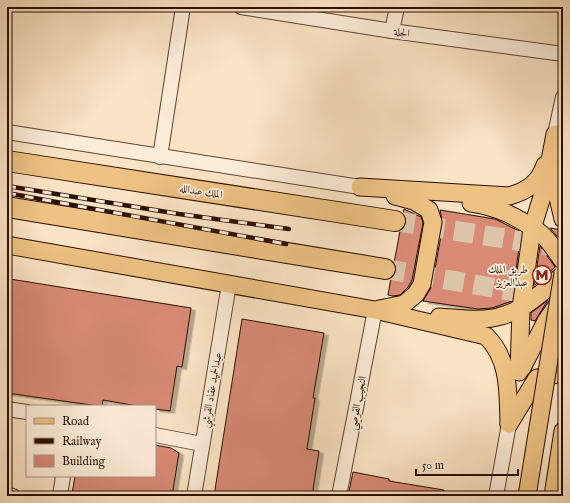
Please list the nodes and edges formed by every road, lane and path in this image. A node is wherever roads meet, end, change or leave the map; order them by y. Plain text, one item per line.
1 (183, 7) edge
2 (241, 7) edge
3 (397, 7) edge
4 (259, 8) edge
5 (392, 31) junction
6 (563, 54) edge
7 (563, 97) edge
8 (7, 132) edge
9 (555, 134) junction
10 (563, 156) edge
11 (160, 157) junction
12 (7, 161) edge
13 (360, 186) junction
14 (7, 207) edge
15 (563, 219) edge
16 (395, 221) tunnel mouth
17 (532, 229) junction
18 (7, 245) edge
19 (563, 261) edge
20 (386, 269) tunnel mouth
21 (563, 274) edge
22 (229, 284) junction
23 (563, 298) edge
24 (521, 308) junction
25 (375, 310) junction
26 (519, 372) junction
27 (563, 373) edge
28 (7, 409) edge
29 (26, 412) edge
30 (509, 424) junction
31 (563, 431) edge
32 (156, 435) edge
33 (202, 444) junction
34 (62, 477) edge
35 (7, 495) edge
36 (13, 496) edge
37 (60, 496) edge
38 (194, 496) edge
39 (339, 496) edge
40 (496, 496) edge
41 (527, 496) edge
42 (553, 496) edge

1 - 11 street
2 - 4 street, الجلة
3 - 5 street
4 - 5 street, الجلة
5 - 6 street, الجلة
7 - 9 street
8 - 11 street
9 - 10 main road
9 - 13 main road
9 - 15 main road
9 - 17 main road
11 - 13 street
12 - 16 highway, الملك عبدالله
13 - 17 main road
13 - 25 main road
14 - 20 highway
17 - 19 main road
17 - 24 main road
18 - 22 main road
21 - 24 main road
21 - 41 main road, bridge
22 - 25 main road
22 - 33 street, عبدالحميد عقاد القرشي
23 - 26 main road
24 - 25 main road
24 - 26 main road
25 - 30 main road
25 - 39 street, النجيب القوصي
26 - 30 main road
27 - 30 main road
28 - 29 street
30 - 40 street
31 - 42 main road
32 - 33 street
33 - 38 street, عبدالحميد عقاد القرشي
34 - 37 street
35 - 36 street

